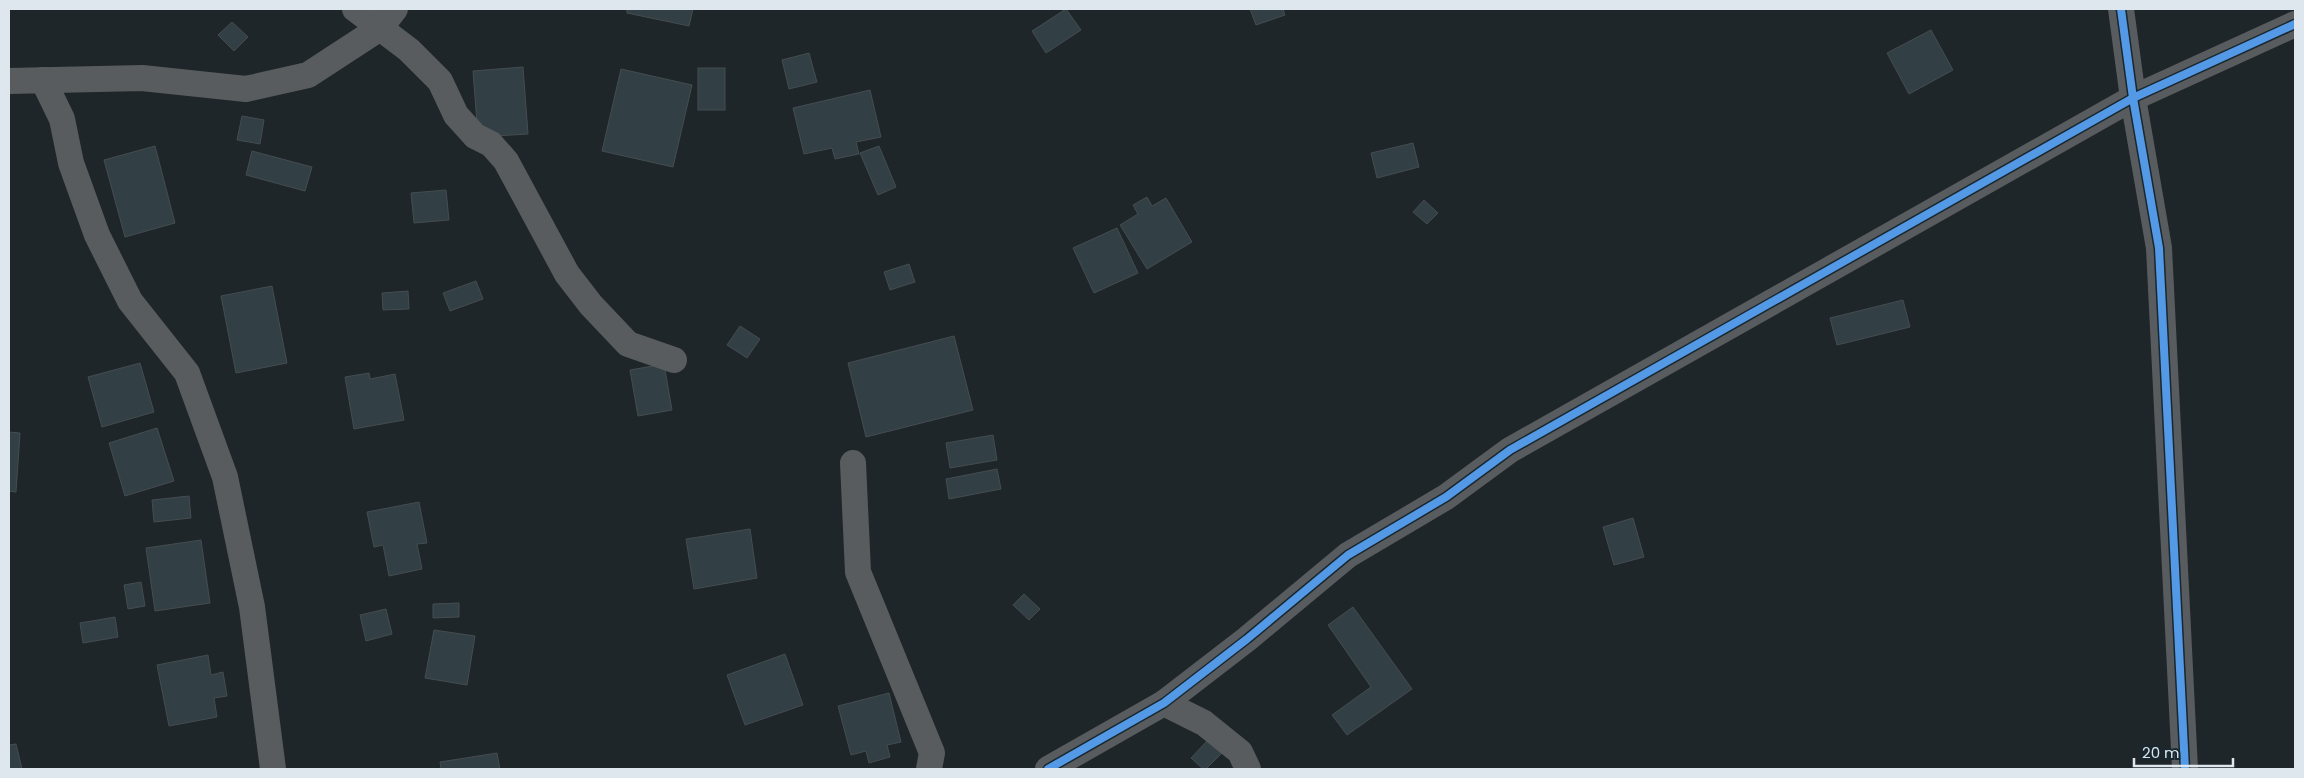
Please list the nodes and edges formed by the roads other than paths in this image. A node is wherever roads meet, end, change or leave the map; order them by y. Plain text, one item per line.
1 (355, 9) edge
2 (2121, 9) edge
3 (388, 18) edge
4 (2294, 24) edge
5 (43, 80) junction
6 (9, 81) edge
7 (2134, 98) junction
8 (674, 360) dead end
9 (852, 462) dead end
10 (1164, 703) junction
11 (273, 769) edge
12 (929, 769) edge
13 (1048, 769) edge
14 (1248, 769) edge
15 (2185, 769) edge

1 - 3 street
2 - 7 street
3 - 5 street
3 - 8 street
4 - 7 street
5 - 6 street
5 - 11 street
7 - 10 street
7 - 15 street
9 - 12 street
10 - 13 street
10 - 14 street

